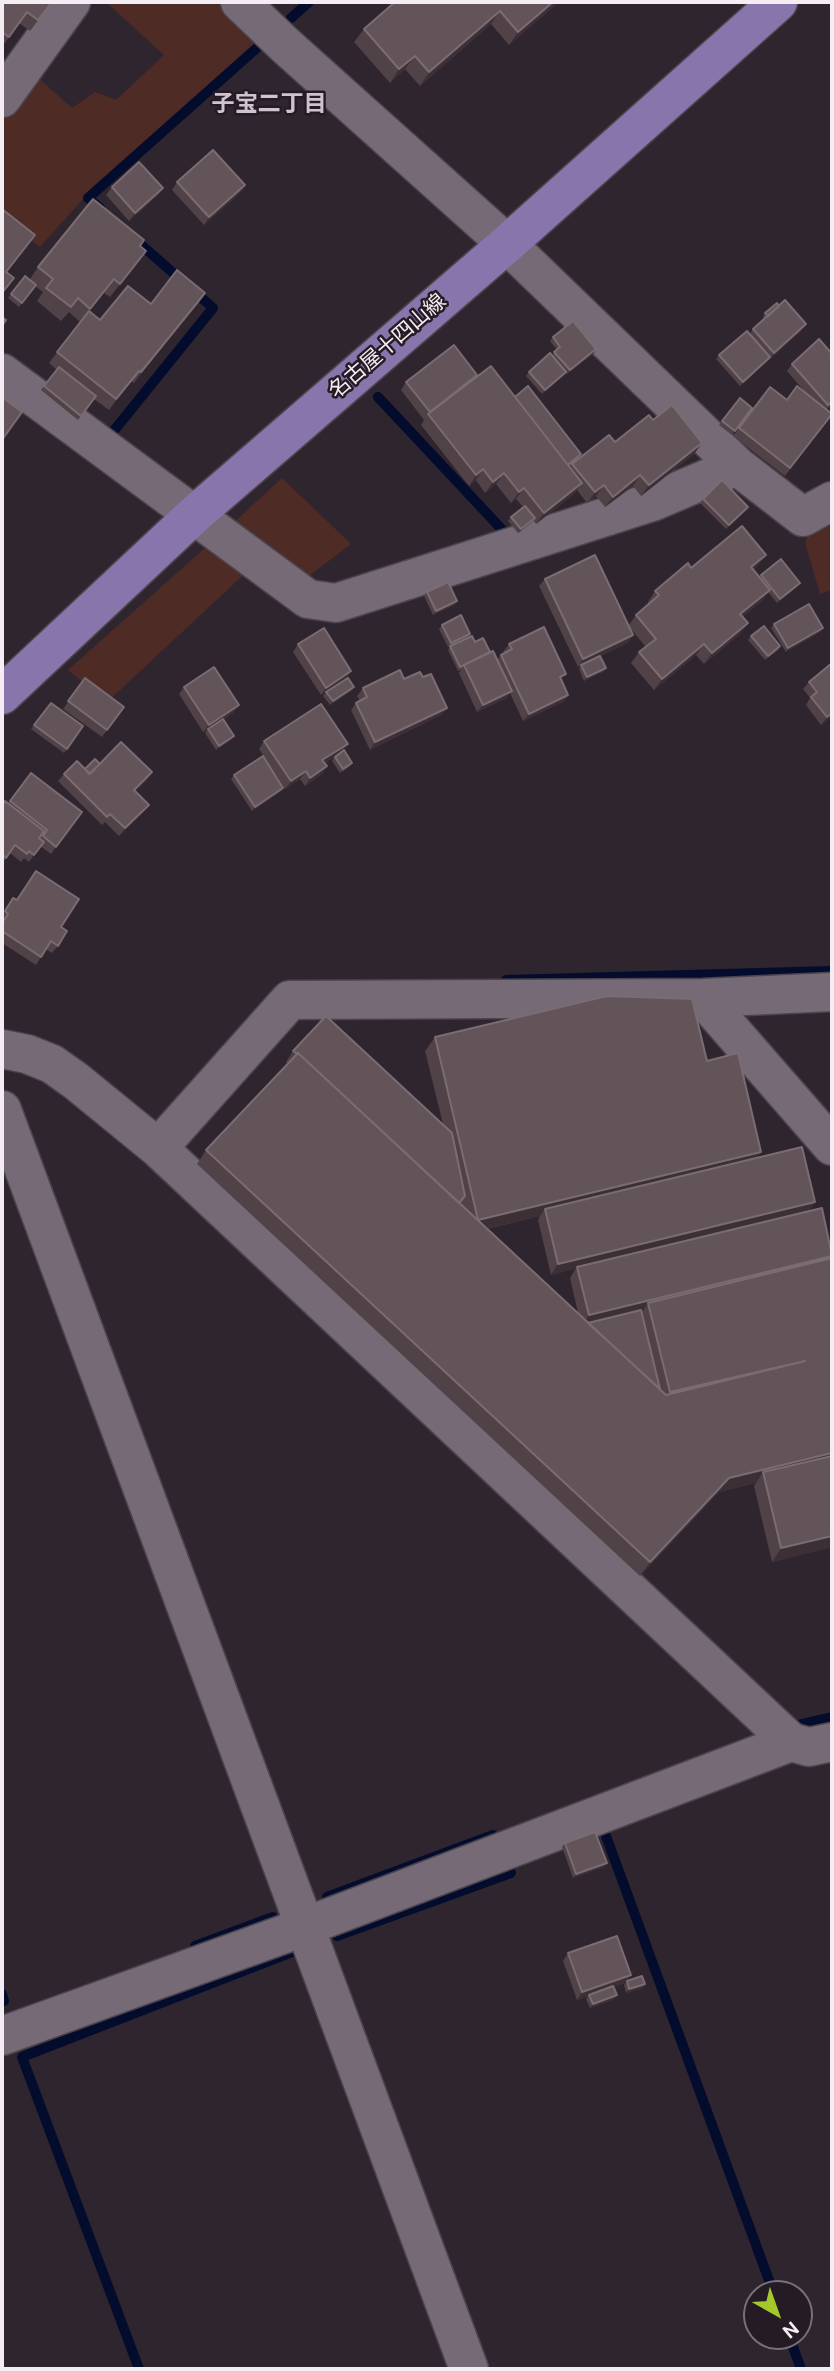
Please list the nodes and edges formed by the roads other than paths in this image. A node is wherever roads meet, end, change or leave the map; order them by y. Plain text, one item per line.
1 (71, 2) edge
2 (240, 2) edge
3 (778, 2) edge
4 (2, 98) edge
5 (507, 244) junction
6 (2, 373) edge
7 (737, 466) junction
8 (832, 502) edge
9 (194, 515) junction
10 (2, 695) edge
11 (832, 992) edge
12 (703, 998) junction
13 (2, 1049) edge
14 (2, 1110) edge
15 (832, 1146) edge
16 (158, 1148) junction
17 (816, 1750) edge
18 (304, 1927) junction
19 (2, 2036) edge
20 (469, 2369) edge

1 - 4 street
2 - 5 street
3 - 5 main road, 名古屋十四山線
5 - 7 street
5 - 9 main road, 名古屋十四山線
6 - 9 street
7 - 8 street
7 - 9 street
9 - 10 main road, 名古屋十四山線
11 - 12 street
12 - 15 street
12 - 16 street
13 - 16 street
14 - 18 street
16 - 17 street
17 - 18 street
18 - 19 street
18 - 20 street

